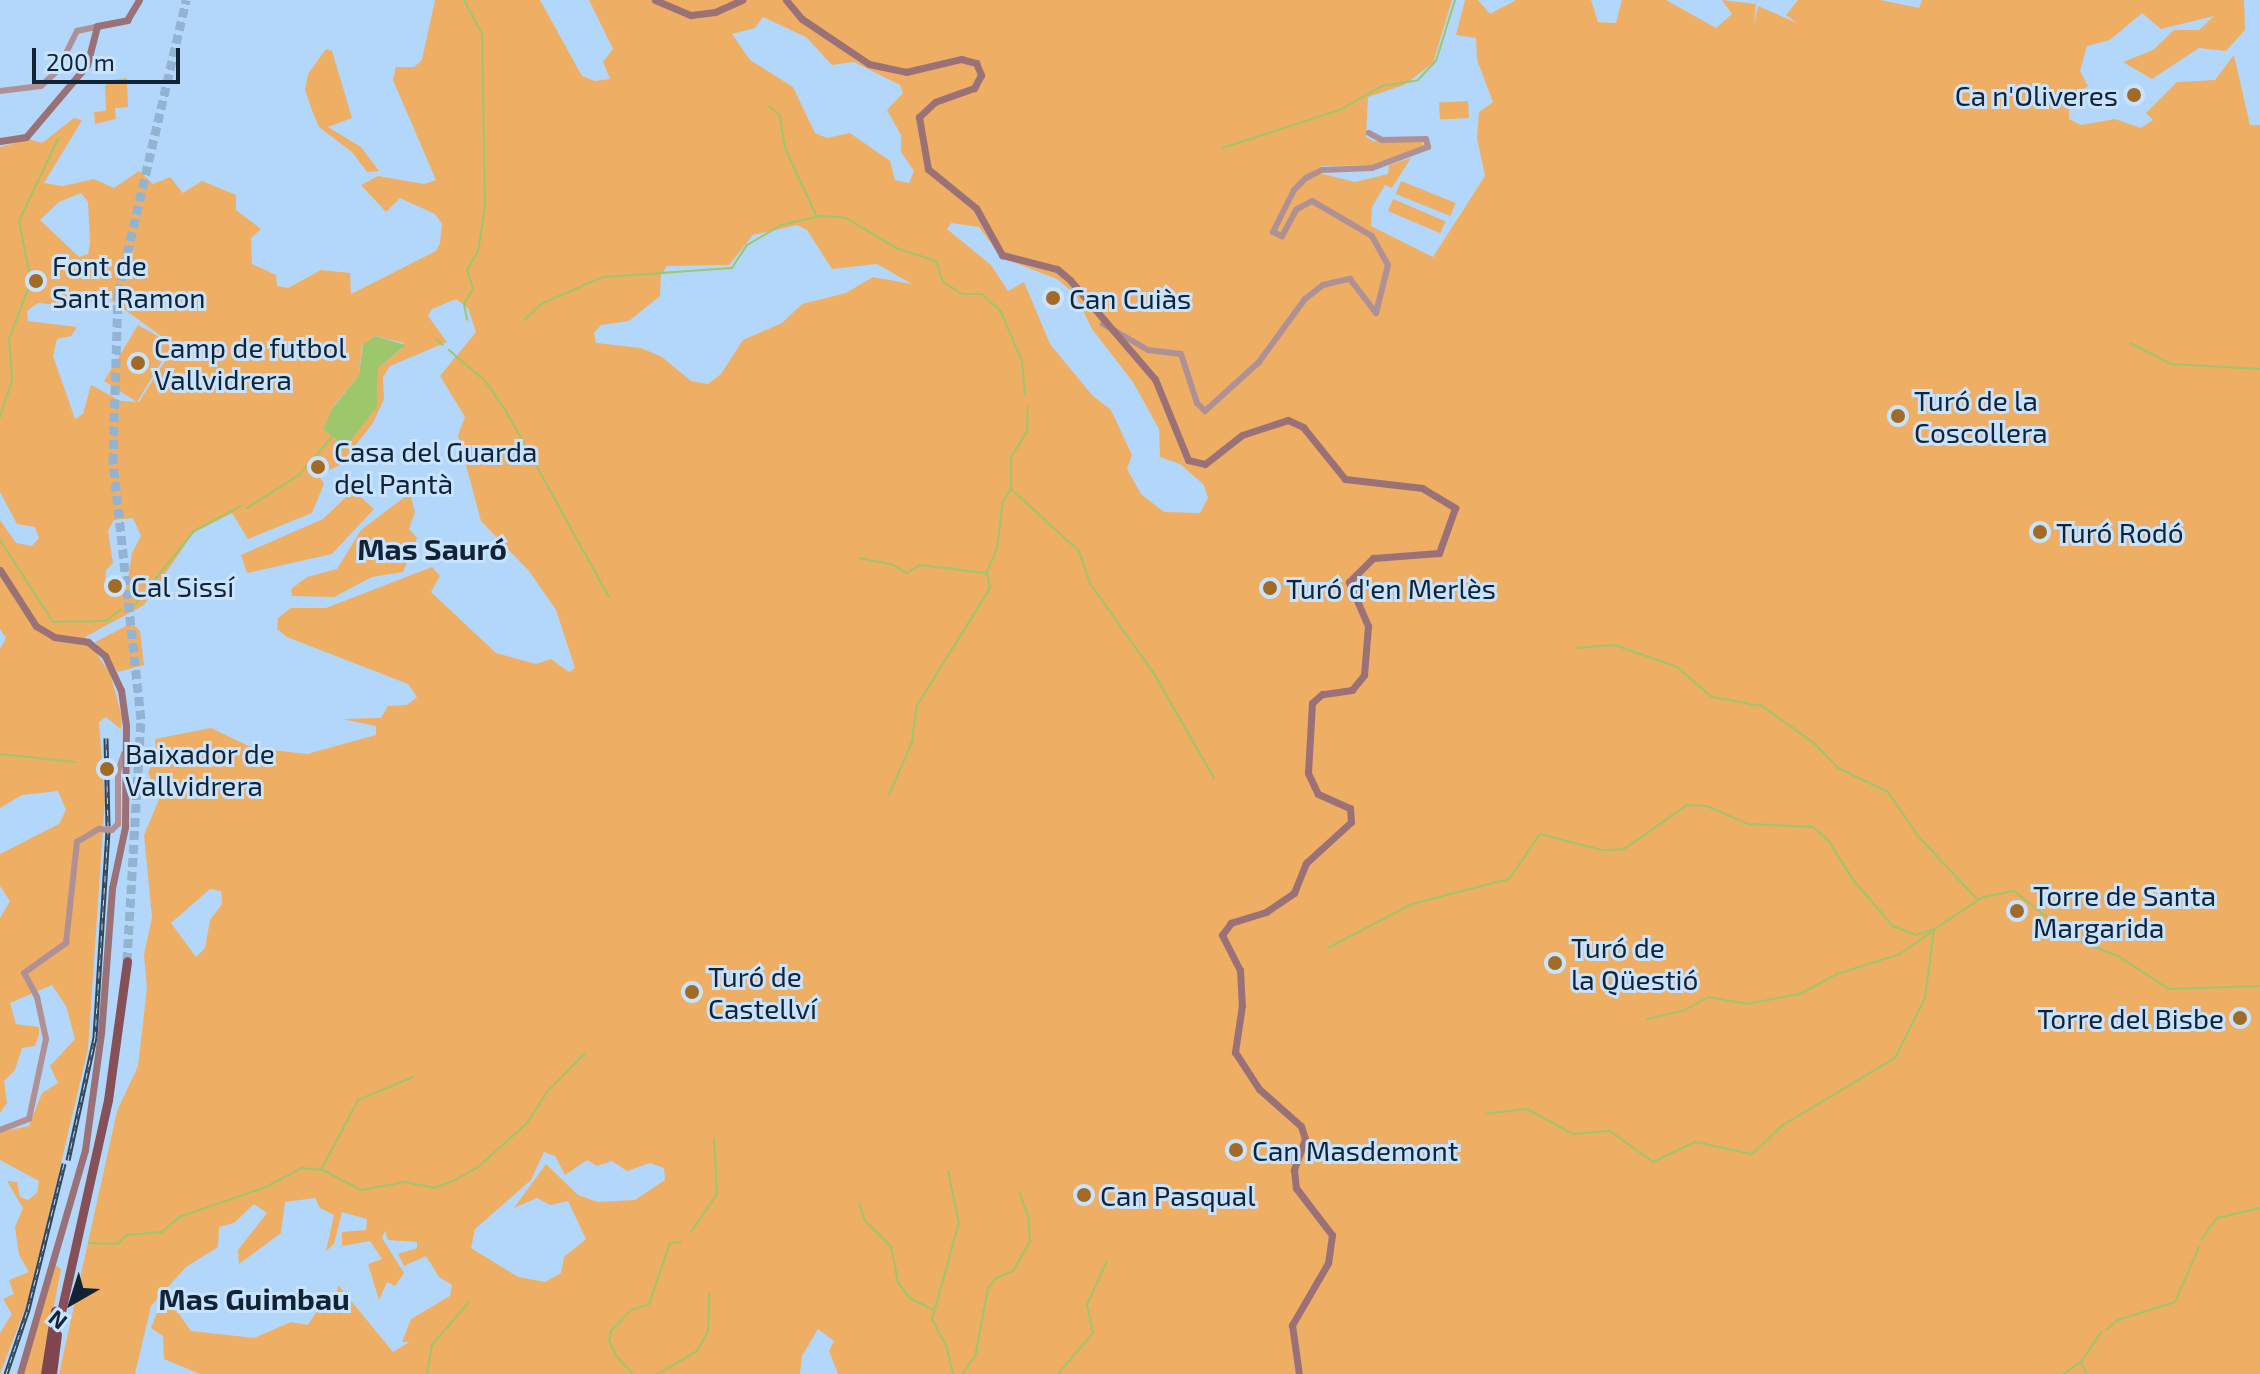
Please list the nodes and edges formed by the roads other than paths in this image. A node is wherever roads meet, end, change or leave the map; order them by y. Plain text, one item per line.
1 (139, 0) edge
2 (655, 0) edge
3 (742, 0) edge
4 (786, 0) edge
5 (96, 27) junction
6 (0, 91) edge
7 (1369, 133) dead end
8 (0, 141) edge
9 (1103, 324) junction
10 (0, 570) edge
11 (124, 754) junction
12 (127, 961) tunnel mouth
13 (0, 1130) edge
14 (58, 1312) junction
15 (20, 1374) edge
16 (45, 1374) edge
17 (52, 1374) edge
18 (1299, 1374) edge

1 - 5 main road
2 - 3 main road
4 - 9 main road
5 - 6 street
5 - 8 main road
7 - 9 street
9 - 18 main road
10 - 11 main road
11 - 13 street, bridge
11 - 15 main road
12 - 14 highway
14 - 16 highway
14 - 17 highway

